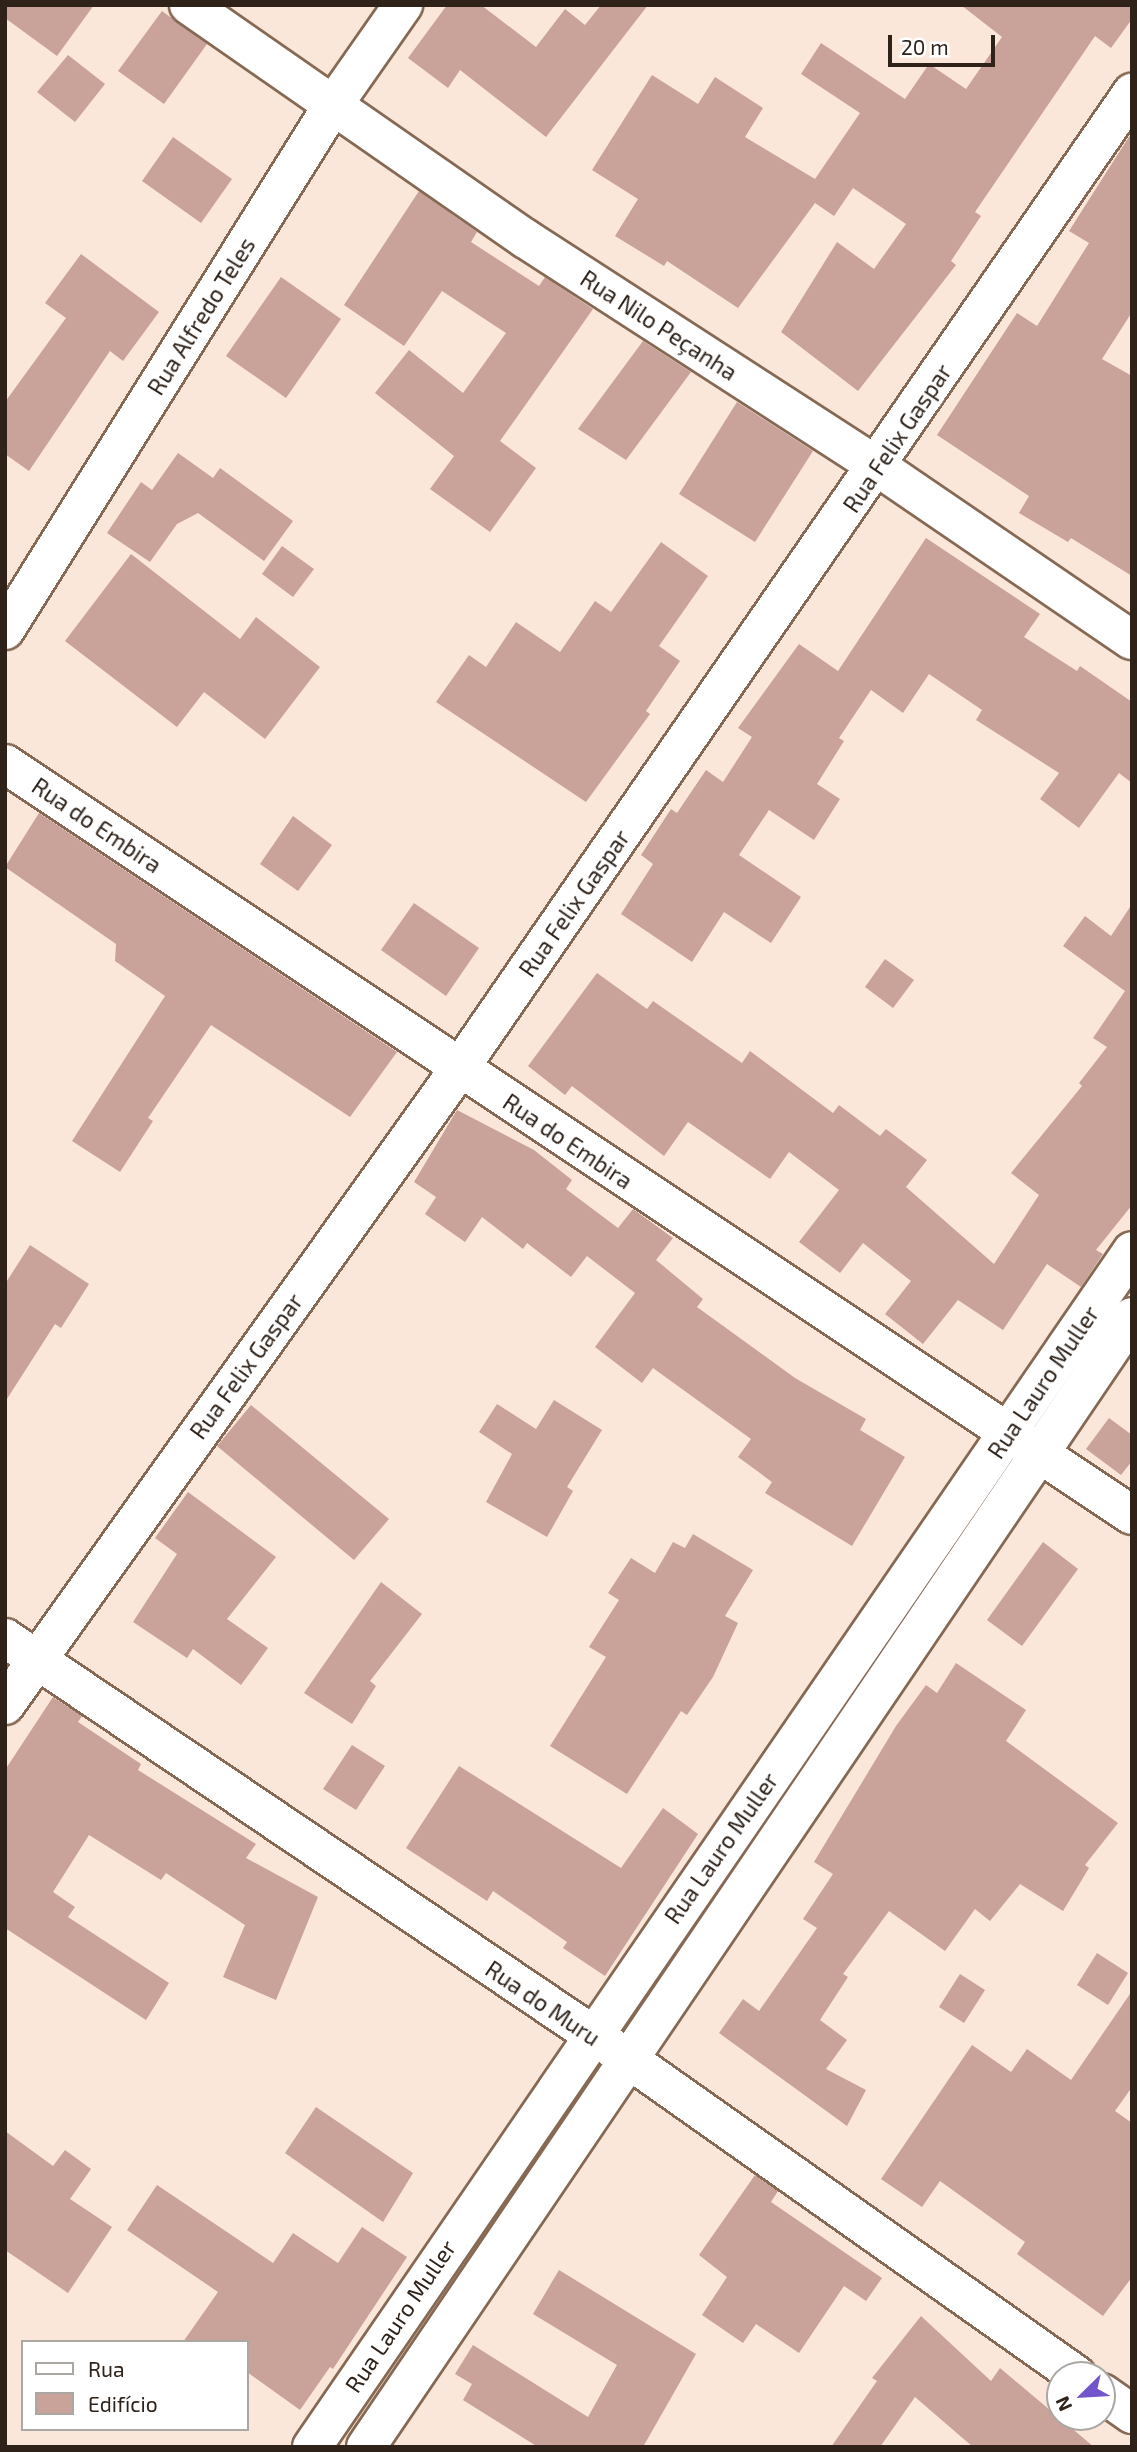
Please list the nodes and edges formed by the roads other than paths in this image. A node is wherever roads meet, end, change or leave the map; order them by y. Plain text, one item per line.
1 (189, 5) edge
2 (403, 5) edge
3 (1132, 93) edge
4 (331, 107) junction
5 (878, 467) junction
6 (5, 630) edge
7 (1132, 640) edge
8 (5, 764) edge
9 (459, 1069) junction
10 (1132, 1251) edge
11 (1132, 1317) edge
12 (1007, 1434) junction
13 (1039, 1454) junction
14 (1132, 1515) edge
15 (929, 1584) junction
16 (21, 1648) edge
17 (5, 1706) edge
18 (593, 2037) junction
19 (627, 2058) junction
20 (1056, 2361) edge
21 (1116, 2403) edge
22 (1132, 2414) edge
23 (312, 2447) edge
24 (366, 2447) edge

1 - 4 street, Rua Nilo Peçanha
2 - 4 street, Rua Alfredo Teles
3 - 5 street, Rua Felix Gaspar
4 - 5 street, Rua Nilo Peçanha
4 - 6 street, Rua Alfredo Teles
5 - 7 street, Rua Nilo Peçanha
5 - 9 street, Rua Felix Gaspar
8 - 9 street, Rua do Embira
9 - 12 street, Rua do Embira
9 - 16 street, Rua Felix Gaspar
10 - 12 street, Rua Lauro Muller
11 - 13 street, Rua Lauro Muller
12 - 13 street, Rua do Embira
12 - 15 street, Rua Lauro Muller
13 - 14 street, Rua do Embira
13 - 15 street, Rua Lauro Muller
15 - 18 street, Rua Lauro Muller
15 - 19 street, Rua Lauro Muller
16 - 17 street, Rua Felix Gaspar
16 - 18 street, Rua do Muru
18 - 19 street, Rua do Muru
18 - 23 street, Rua Lauro Muller
19 - 20 street, Rua do Muru
19 - 24 street, Rua Lauro Muller
21 - 22 street

